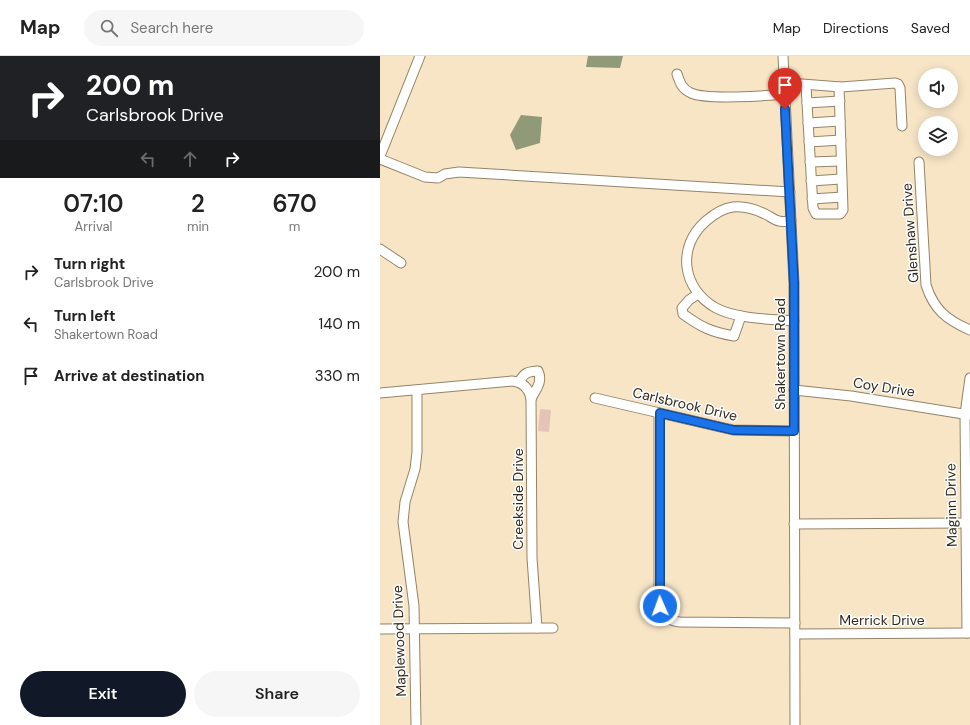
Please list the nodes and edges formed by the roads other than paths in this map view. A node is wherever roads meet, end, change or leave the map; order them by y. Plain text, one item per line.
1 (420, 56) edge
2 (783, 56) edge
3 (677, 74) dead end
4 (806, 85) junction
5 (839, 87) junction
6 (784, 90) junction
7 (840, 101) junction
8 (807, 103) junction
9 (840, 121) junction
10 (808, 123) junction
11 (902, 126) dead end
12 (841, 140) junction
13 (809, 142) junction
14 (380, 158) edge
15 (841, 161) junction
16 (810, 162) junction
17 (919, 162) dead end
18 (841, 179) junction
19 (811, 181) junction
20 (790, 192) junction
21 (842, 197) junction
22 (812, 199) junction
23 (791, 221) junction
24 (380, 249) edge
25 (401, 263) dead end
26 (698, 294) junction
27 (741, 316) junction
28 (794, 321) junction
29 (970, 330) edge
30 (970, 378) edge
31 (516, 382) junction
32 (417, 390) junction
33 (794, 390) junction
34 (380, 394) edge
35 (595, 398) dead end
36 (531, 399) junction
37 (660, 413) junction
38 (967, 415) edge
39 (794, 431) junction
40 (966, 523) junction
41 (794, 524) junction
42 (795, 623) junction
43 (537, 628) junction
44 (553, 628) dead end
45 (380, 629) edge
46 (415, 629) junction
47 (968, 633) edge
48 (795, 634) junction
49 (416, 725) edge
50 (795, 725) edge

1 - 14 street
2 - 6 street, Shakertown Road
3 - 6 street
4 - 5 street
4 - 6 street
4 - 8 street
5 - 7 street
5 - 11 street
6 - 20 street, Shakertown Road
7 - 8 street
7 - 9 street
8 - 10 street
9 - 10 street
9 - 12 street
10 - 13 street
12 - 13 street
12 - 15 street
13 - 16 street
14 - 20 street
15 - 16 street
15 - 18 street
16 - 19 street
17 - 29 street, Glenshaw Drive
18 - 19 street
18 - 21 street
19 - 22 street
20 - 23 street, Shakertown Road
21 - 22 street
21 - 22 street
23 - 26 street
23 - 28 street, Shakertown Road
24 - 25 street
26 - 27 street
26 - 27 street
27 - 28 street
28 - 33 street, Shakertown Road
30 - 38 street, Maginn Drive
31 - 32 street
31 - 36 street
31 - 36 street
32 - 34 street
32 - 46 street, Maplewood Drive
33 - 38 street, Coy Drive
33 - 39 street, Shakertown Road
35 - 37 street, Carlsbrook Drive
36 - 43 street, Creekside Drive
37 - 39 street, Carlsbrook Drive
37 - 42 street
38 - 40 street, Maginn Drive
39 - 41 street, Shakertown Road
40 - 41 street
40 - 47 street, Maginn Drive
41 - 42 street, Shakertown Road
42 - 48 street, Shakertown Road
43 - 44 street
43 - 46 street
45 - 46 street
46 - 49 street, Maplewood Drive
47 - 48 street, Merrick Drive
48 - 50 street, Shakertown Road

